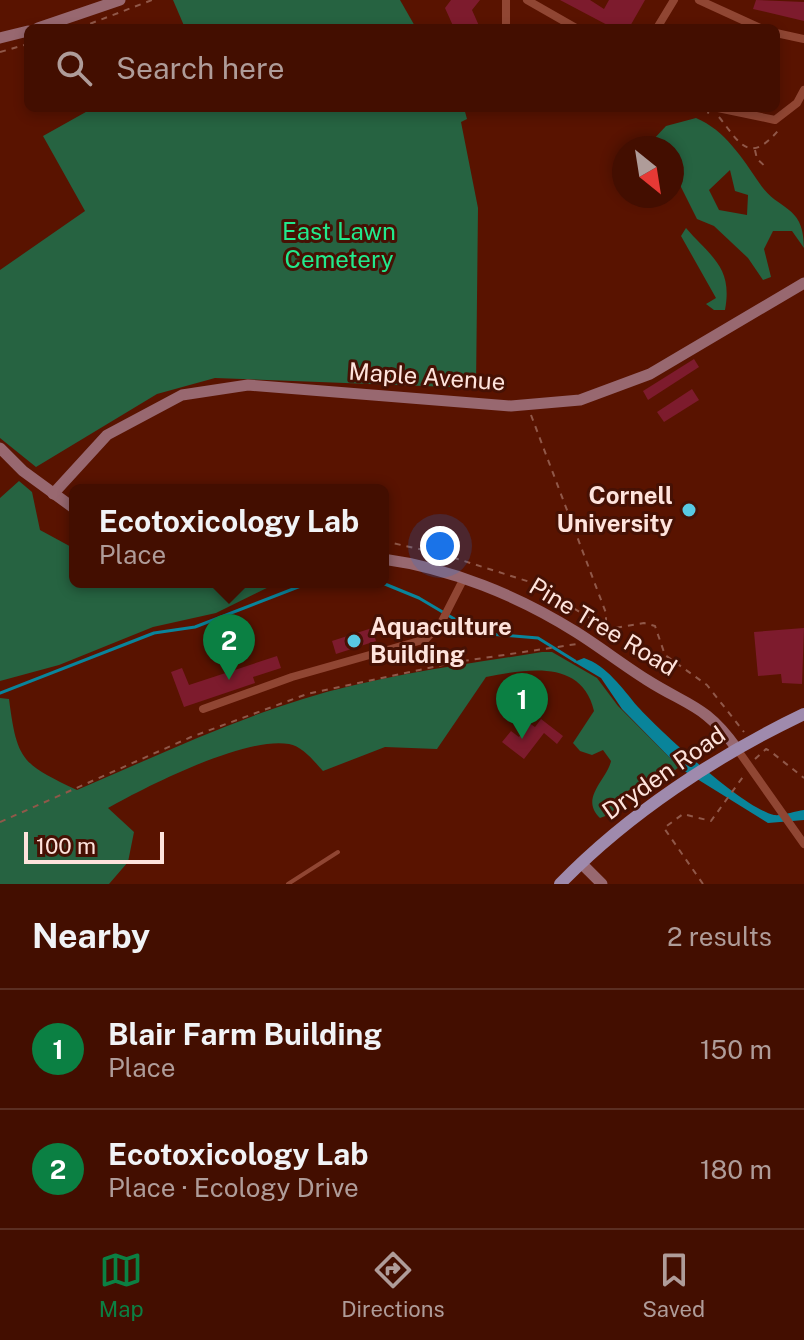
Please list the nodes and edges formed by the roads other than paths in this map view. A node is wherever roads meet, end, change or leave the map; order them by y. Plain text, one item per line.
1 (120, 0) edge
2 (506, 0) edge
3 (527, 0) edge
4 (674, 0) edge
5 (699, 0) edge
6 (50, 24) edge
7 (506, 24) edge
8 (569, 24) edge
9 (659, 24) edge
10 (751, 24) edge
11 (24, 32) edge
12 (780, 34) edge
13 (0, 38) edge
14 (804, 39) edge
15 (804, 90) edge
16 (737, 112) edge
17 (804, 283) edge
18 (0, 448) edge
19 (53, 494) junction
20 (69, 505) edge
21 (389, 561) edge
22 (463, 580) junction
23 (203, 709) dead end
24 (804, 714) edge
25 (737, 749) junction
26 (804, 844) edge
27 (338, 852) dead end
28 (581, 863) junction
29 (288, 884) edge
30 (560, 884) edge
31 (602, 884) edge

1 - 6 street
2 - 7 street
3 - 8 street
4 - 9 street
5 - 10 street
11 - 13 street
12 - 14 street
15 - 16 street
17 - 19 street, Maple Avenue
18 - 19 street
19 - 20 street
21 - 22 street, Pine Tree Road
22 - 23 street
22 - 25 street, Pine Tree Road
24 - 25 main road, Dryden Road
25 - 26 street
25 - 28 main road, Dryden Road
27 - 29 lane
28 - 30 main road, Dryden Road
28 - 31 street

